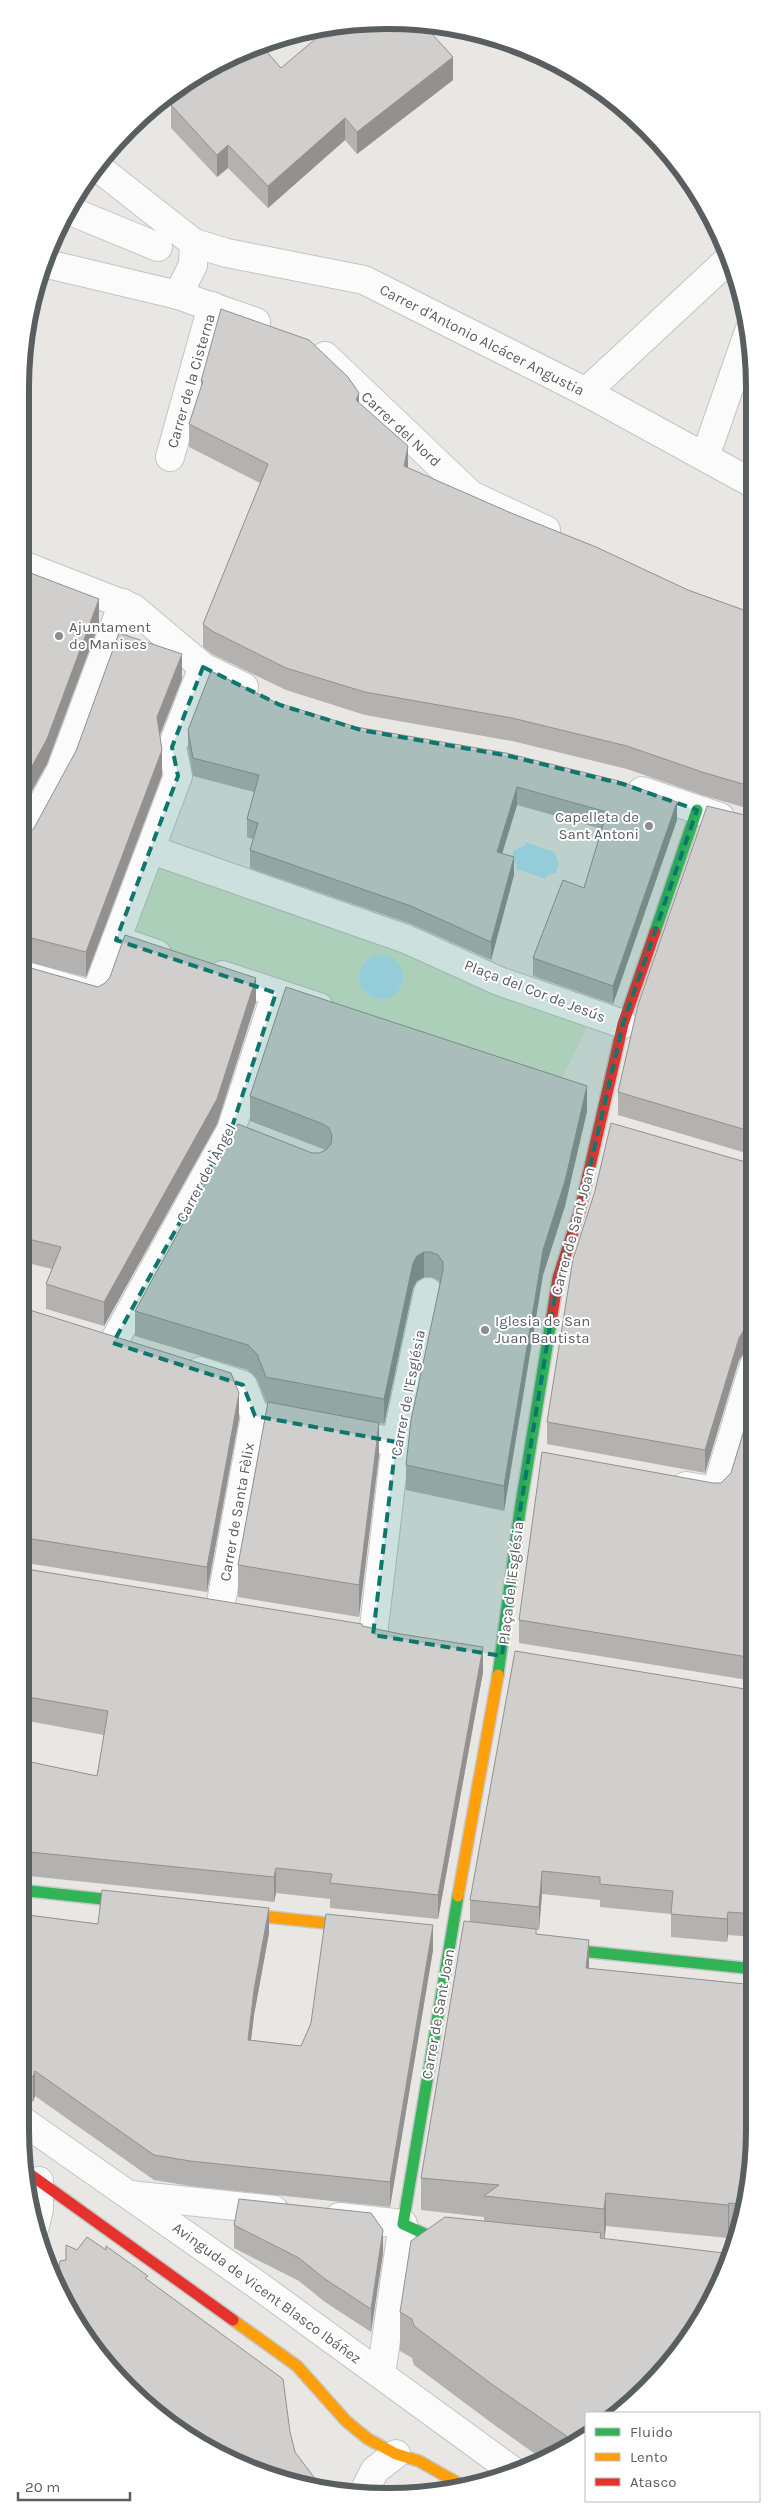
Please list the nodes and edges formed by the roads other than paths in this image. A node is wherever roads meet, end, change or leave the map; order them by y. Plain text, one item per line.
1 (102, 171) edge
2 (75, 213) edge
3 (194, 243) junction
4 (158, 247) dead end
5 (51, 265) edge
6 (725, 266) edge
7 (178, 295) junction
8 (212, 306) junction
9 (283, 332) edge
10 (309, 341) edge
11 (744, 347) edge
12 (586, 392) junction
13 (170, 457) dead end
14 (705, 457) junction
15 (746, 480) edge
16 (569, 540) edge
17 (29, 567) edge
18 (123, 603) junction
19 (203, 667) junction
20 (263, 696) edge
21 (623, 784) edge
22 (697, 810) junction
23 (743, 823) edge
24 (29, 829) edge
25 (152, 850) junction
26 (116, 940) junction
27 (29, 977) edge
28 (276, 994) junction
29 (342, 1015) edge
30 (623, 1024) junction
31 (577, 1091) edge
32 (606, 1100) junction
33 (599, 1126) junction
34 (231, 1130) junction
35 (626, 1134) edge
36 (257, 1140) edge
37 (428, 1292) dead end
38 (85, 1335) edge
39 (112, 1343) junction
40 (141, 1352) edge
41 (178, 1364) edge
42 (746, 1392) edge
43 (255, 1416) junction
44 (396, 1442) junction
45 (528, 1457) junction
46 (556, 1462) edge
47 (660, 1481) edge
48 (520, 1511) joint
49 (192, 1604) edge
50 (220, 1608) junction
51 (249, 1613) edge
52 (345, 1630) edge
53 (373, 1635) junction
54 (401, 1640) edge
55 (474, 1651) edge
56 (512, 1657) junction
57 (29, 1891) edge
58 (147, 1904) edge
59 (216, 1911) edge
60 (372, 1928) edge
61 (539, 1946) edge
62 (746, 1968) edge
63 (29, 2125) edge
64 (32, 2176) edge
65 (129, 2195) junction
66 (39, 2211) edge
67 (403, 2224) junction
68 (475, 2243) edge
69 (380, 2374) junction
70 (396, 2454) junction
71 (508, 2467) edge
72 (455, 2481) edge
73 (366, 2487) edge

1 - 3 street
2 - 4 street
3 - 7 street
3 - 12 street, Carrer d'Antonio Alcácer Angustia
5 - 7 street
6 - 12 street
7 - 8 street
8 - 9 street
8 - 13 street, Carrer de la Cisterna
10 - 16 street, Carrer del Nord
11 - 14 street
12 - 14 street, Carrer d'Antonio Alcácer Angustia
14 - 15 street, Carrer d'Antonio Alcácer Angustia
17 - 18 street
18 - 19 street
18 - 24 street
19 - 20 street
19 - 25 street
21 - 22 street
22 - 23 street
22 - 30 street
25 - 26 street
25 - 30 street, Plaça del Cor de Jesús
26 - 27 street
26 - 28 street
28 - 29 street
28 - 34 street, Carrer de l'Àngel
30 - 32 street, Plaça del Cor de Jesús
31 - 32 street
32 - 33 street, Carrer de Sant Joan
33 - 35 street
33 - 45 street, Carrer de Sant Joan
34 - 36 street
34 - 39 street, Carrer de l'Àngel
37 - 44 street, Carrer de l'Església
38 - 39 street
39 - 40 street
41 - 43 street
42 - 47 street
43 - 44 street
43 - 50 street, Carrer de Santa Fèlix
44 - 53 street, Carrer de l'Església
45 - 46 street
45 - 48 street, Carrer de Sant Joan
48 - 56 street, Plaça de l'Església
49 - 50 street
50 - 51 street
52 - 53 street
53 - 54 street
55 - 56 street
56 - 67 street, Carrer de Sant Joan
57 - 58 street
59 - 60 street
61 - 62 street
63 - 65 street, Avinguda de Vicent Blasco Ibáñez
64 - 66 street
64 - 70 street
65 - 67 street
65 - 69 street, Avinguda de Vicent Blasco Ibáñez
67 - 68 street
67 - 69 street, Carrer de Sant Joan
69 - 71 street, Avinguda de Vicent Blasco Ibáñez
70 - 72 street
70 - 73 street

